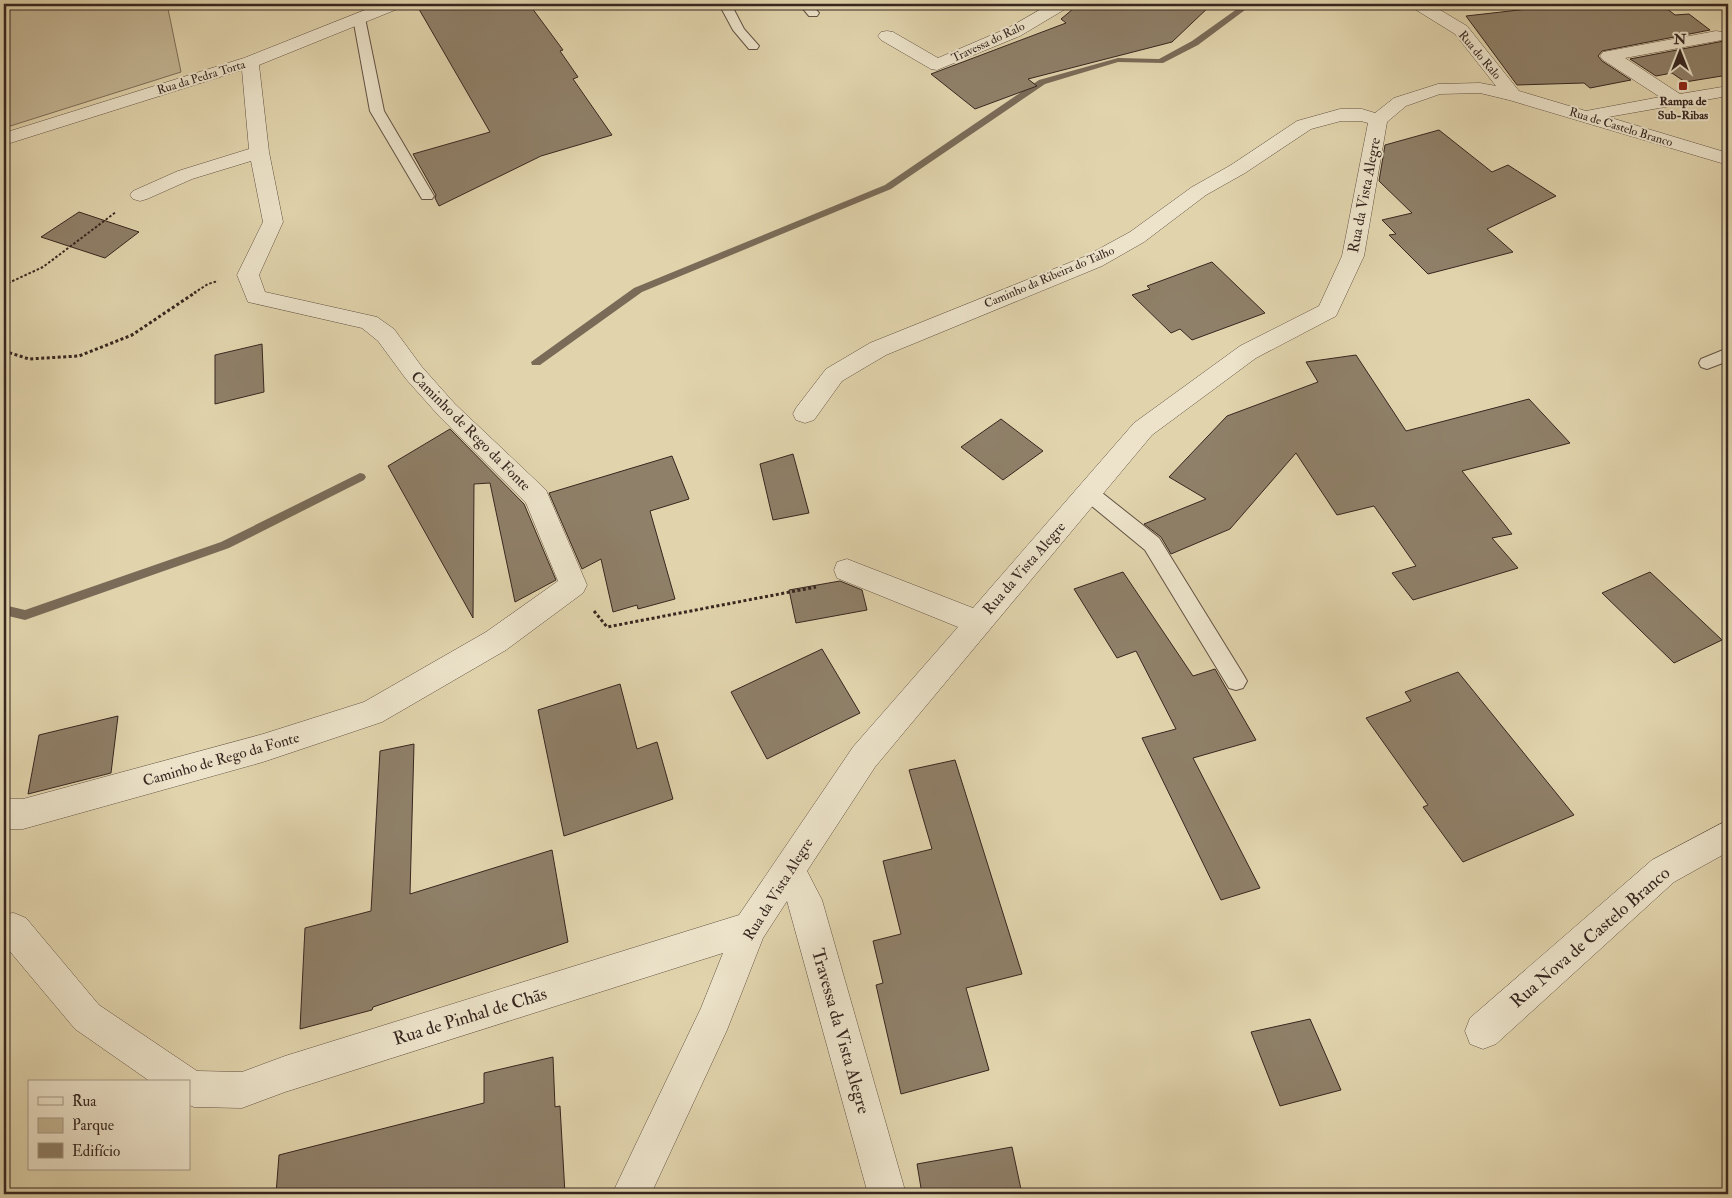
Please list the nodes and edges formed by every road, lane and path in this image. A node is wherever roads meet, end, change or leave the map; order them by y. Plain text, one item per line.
1 (394, 4) edge
2 (725, 4) edge
3 (1062, 4) edge
4 (1419, 4) edge
5 (359, 18) junction
6 (888, 36) dead end
7 (1716, 36) dead end
8 (753, 46) dead end
9 (250, 62) junction
10 (1728, 91) edge
11 (1513, 95) junction
12 (1677, 100) junction
13 (1585, 116) junction
14 (1378, 120) junction
15 (4, 138) edge
16 (259, 152) junction
17 (1728, 159) edge
18 (140, 194) joint
19 (427, 196) dead end
20 (248, 275) junction
21 (4, 285) edge
22 (4, 351) edge
23 (1728, 354) edge
24 (1707, 363) dead end
25 (805, 414) dead end
26 (1089, 493) junction
27 (857, 573) joint
28 (573, 585) junction
29 (977, 622) junction
30 (1236, 682) dead end
31 (4, 814) edge
32 (1728, 835) edge
33 (788, 871) junction
34 (750, 928) junction
35 (4, 931) edge
36 (1483, 1031) dead end
37 (180, 1080) edge
38 (190, 1087) edge
39 (631, 1194) edge
40 (887, 1194) edge

1 - 5 street, Rua da Pedra Torta
2 - 8 lane
3 - 6 street, Travessa do Ralo
4 - 11 street, Rua do Ralo
5 - 9 street, Rua da Pedra Torta
5 - 19 lane
7 - 12 street
9 - 15 street, Rua da Pedra Torta
9 - 16 street
10 - 12 street
11 - 13 street, Rua de Castelo Branco
11 - 14 street, Rua da Vista Alegre
12 - 13 street
13 - 17 street, Rua de Castelo Branco
14 - 25 street, Caminho da Ribeira do Talho
14 - 26 street, Rua da Vista Alegre
16 - 18 street
16 - 20 street
18 - 21 path
20 - 22 path
20 - 28 street, Caminho de Rego da Fonte
23 - 24 lane
26 - 29 street, Rua da Vista Alegre
26 - 30 lane
27 - 28 path
27 - 29 street
28 - 31 street, Caminho de Rego da Fonte
29 - 33 street, Rua da Vista Alegre
32 - 36 street, Rua Nova de Castelo Branco
33 - 34 street, Rua da Vista Alegre
33 - 40 street, Travessa da Vista Alegre
34 - 38 street, Rua de Pinhal de Chãs
34 - 39 street, Rua da Vista Alegre
35 - 37 street

